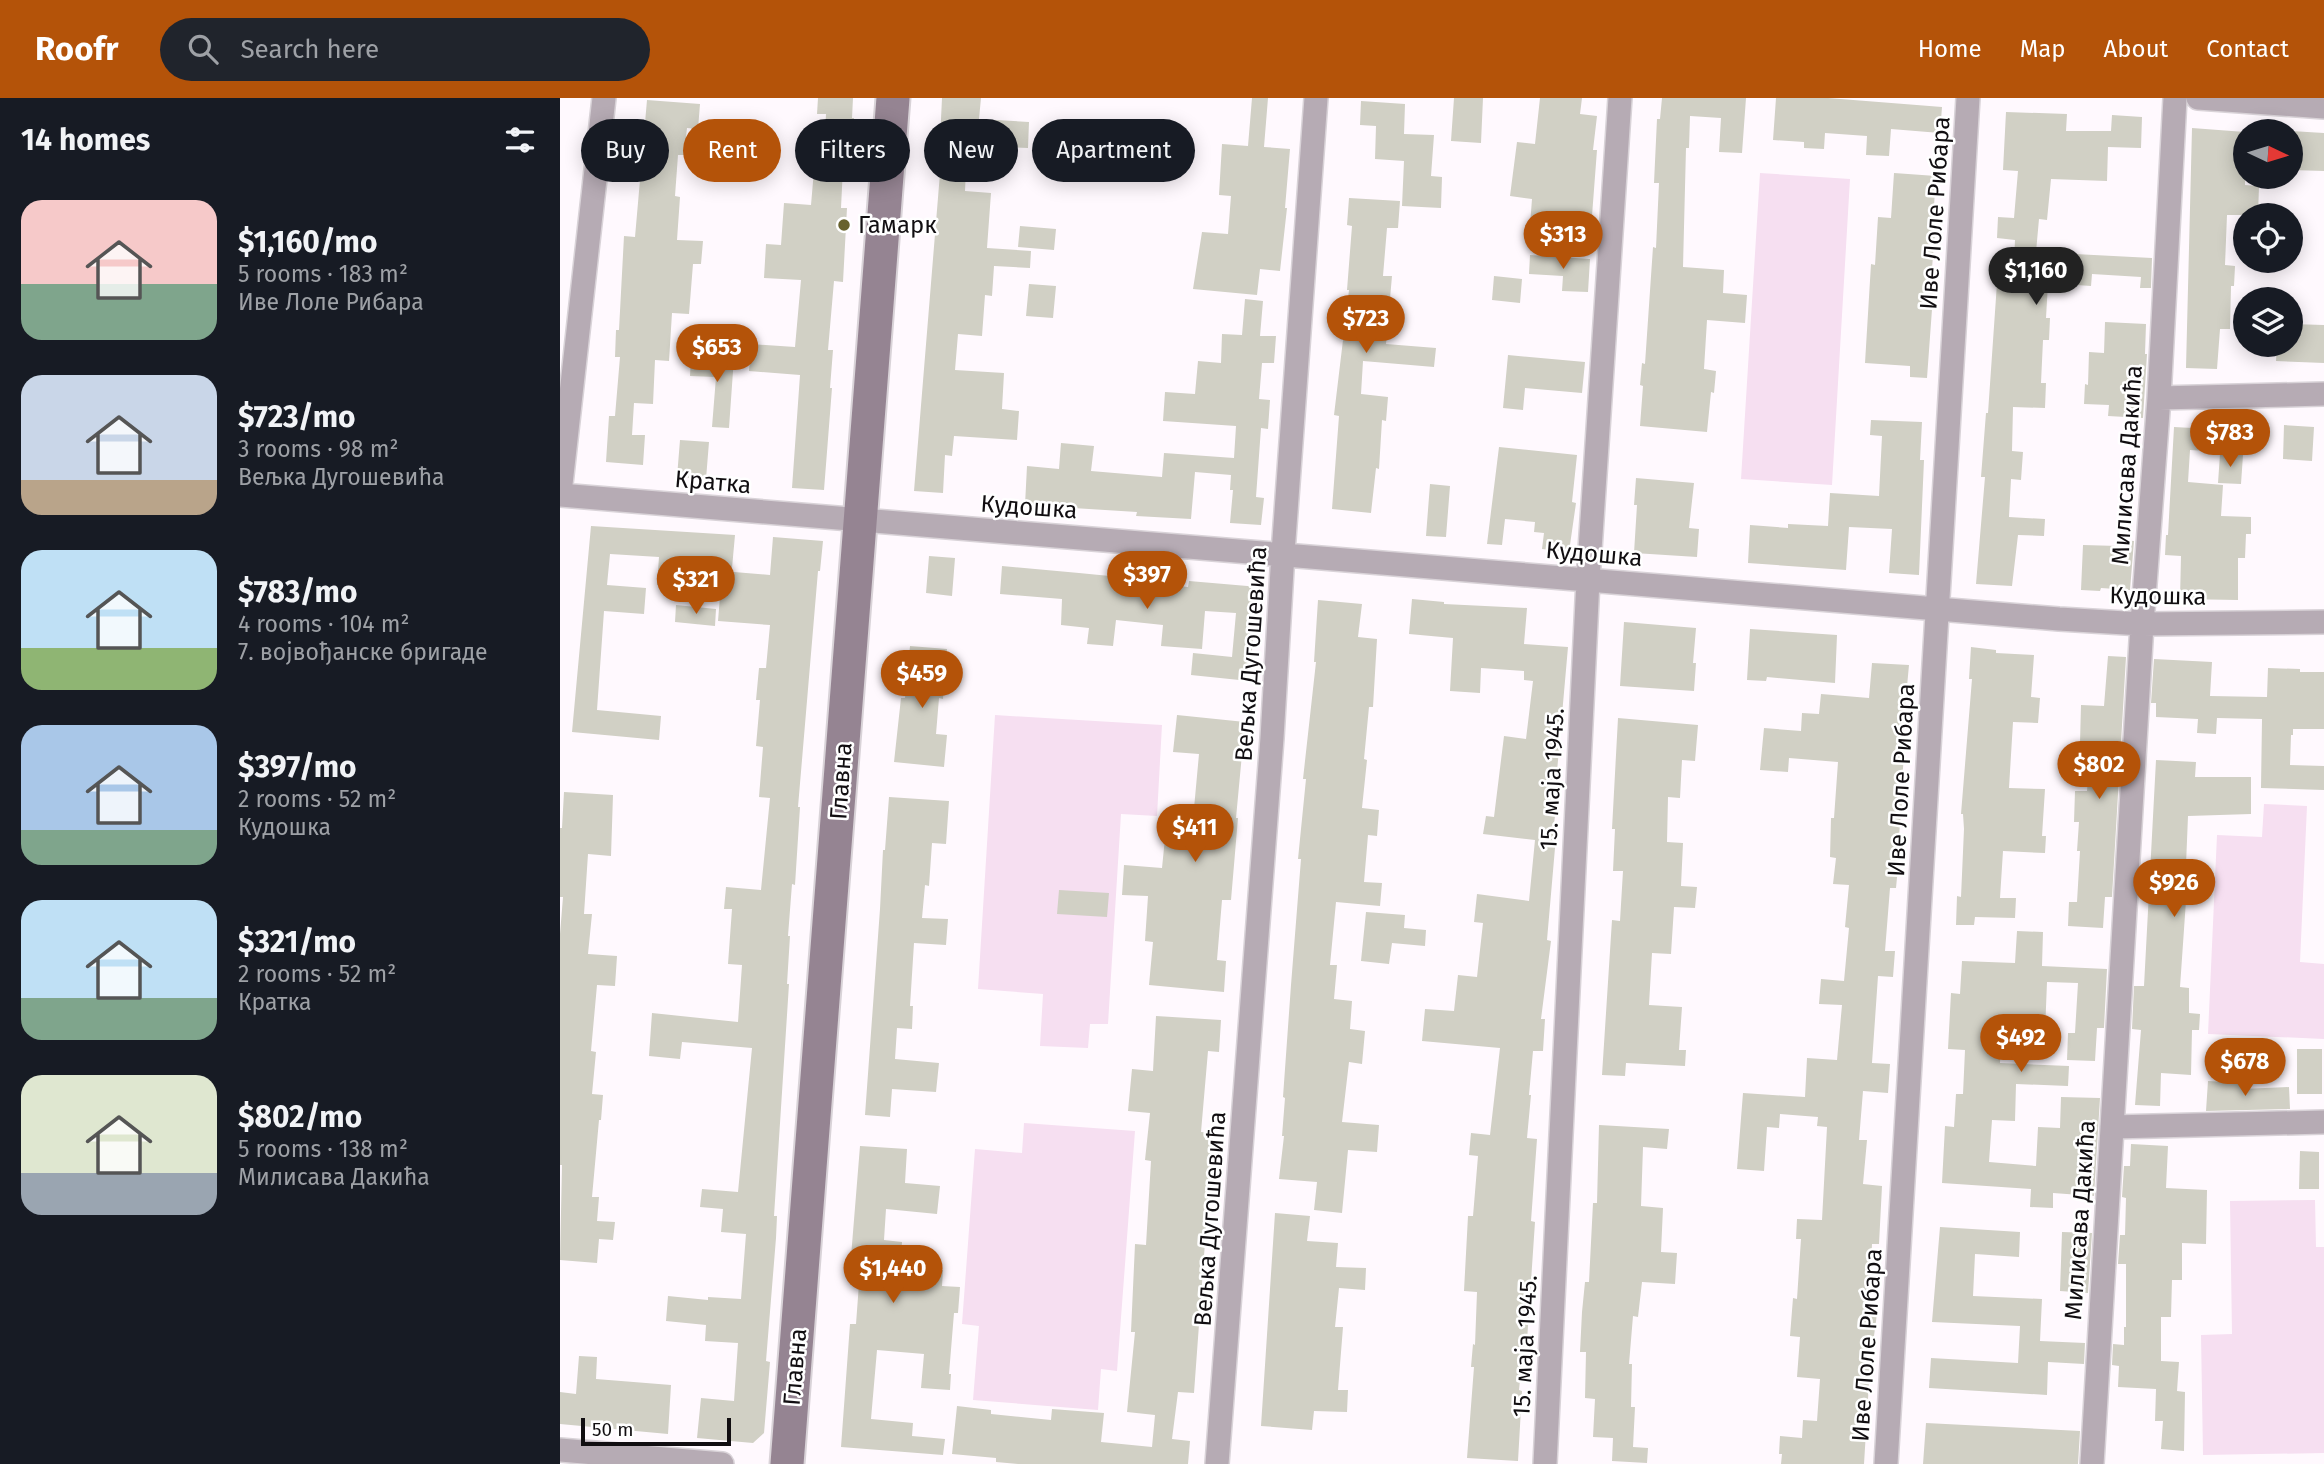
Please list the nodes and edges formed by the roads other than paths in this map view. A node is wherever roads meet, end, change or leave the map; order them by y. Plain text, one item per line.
1 (604, 98) edge
2 (893, 98) edge
3 (1316, 98) edge
4 (1620, 98) edge
5 (1968, 98) edge
6 (2175, 98) edge
7 (2198, 98) edge
8 (2324, 107) edge
9 (2324, 394) edge
10 (2159, 398) junction
11 (560, 494) edge
12 (861, 521) junction
13 (1283, 553) junction
14 (1588, 580) junction
15 (1936, 608) junction
16 (2324, 622) edge
17 (2142, 624) junction
18 (2324, 1122) edge
19 (2112, 1127) junction
20 (560, 1450) edge
21 (722, 1464) edge
22 (787, 1464) edge
23 (1217, 1464) edge
24 (1545, 1464) edge
25 (1886, 1464) edge
26 (2092, 1464) edge

1 - 11 street
2 - 12 main road, Главна
3 - 13 street, Вељка Дугошевића
4 - 14 street, 15. маја 1945.
5 - 15 street, Иве Лоле Рибара
6 - 10 street, Милисава Дакића
7 - 8 street
9 - 10 street
10 - 17 street, Милисава Дакића
11 - 12 street, Кратка
12 - 13 street, Кудошка
12 - 22 main road, Главна
13 - 14 street, Кудошка
13 - 23 street, Вељка Дугошевића
14 - 15 street, Кудошка
14 - 24 street, 15. маја 1945.
15 - 17 street, Кудошка
15 - 25 street, Иве Лоле Рибара
16 - 17 street, Кудошка
17 - 19 street, Милисава Дакића
18 - 19 street
19 - 26 street, Милисава Дакића
20 - 21 street

